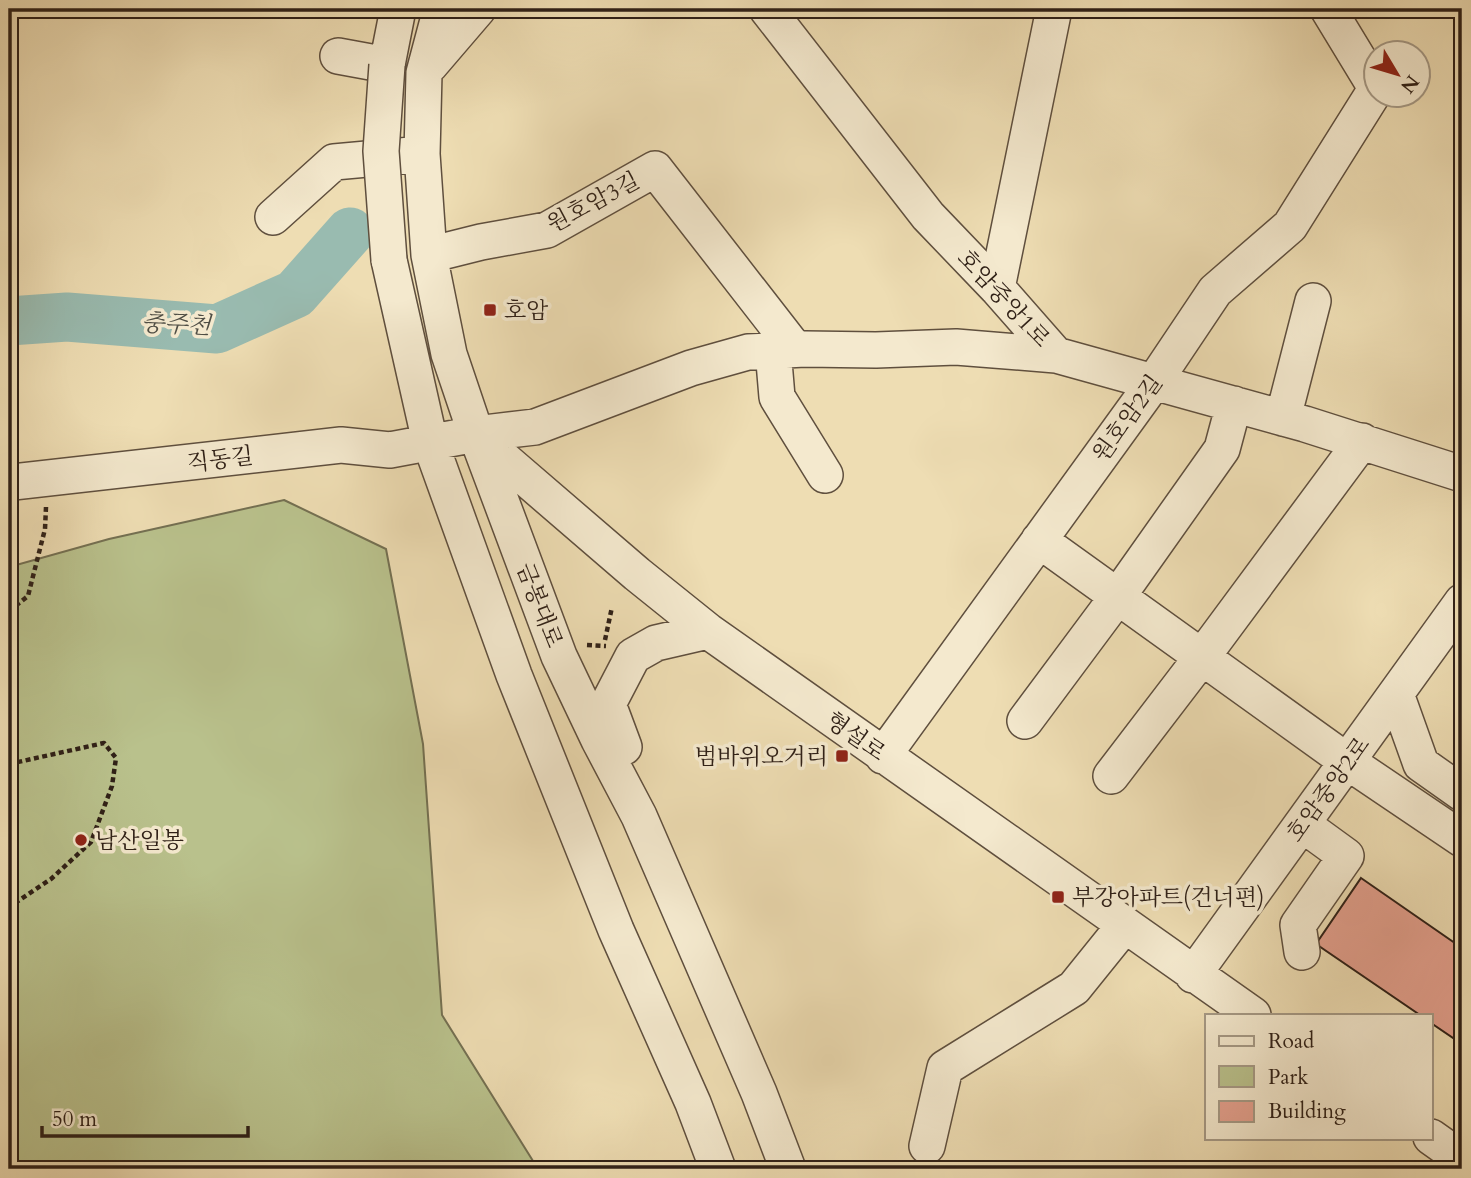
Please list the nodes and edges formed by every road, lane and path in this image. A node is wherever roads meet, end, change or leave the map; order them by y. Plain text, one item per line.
1 (398, 9) edge
2 (441, 9) edge
3 (478, 9) edge
4 (767, 9) edge
5 (1054, 9) edge
6 (1328, 9) edge
7 (338, 56) dead end
8 (1362, 64) edge
9 (387, 65) junction
10 (424, 73) junction
11 (1364, 108) edge
12 (422, 154) junction
13 (273, 217) dead end
14 (429, 255) junction
15 (998, 288) junction
16 (1314, 301) dead end
17 (784, 350) junction
18 (1056, 355) junction
19 (1154, 382) junction
20 (1234, 404) junction
21 (1283, 418) junction
22 (476, 434) junction
23 (1362, 441) junction
24 (430, 442) junction
25 (1462, 474) edge
26 (825, 475) dead end
27 (48, 478) junction
28 (9, 481) edge
29 (1039, 540) junction
30 (1118, 596) junction
31 (1462, 602) edge
32 (612, 607) dead end
33 (9, 611) edge
34 (708, 631) junction
35 (603, 646) dead end
36 (1202, 657) junction
37 (1396, 694) junction
38 (1025, 721) dead end
39 (883, 756) junction
40 (1348, 762) junction
41 (9, 764) edge
42 (1111, 776) dead end
43 (1462, 793) edge
44 (639, 816) junction
45 (1302, 824) junction
46 (1462, 839) edge
47 (9, 907) edge
48 (1124, 926) junction
49 (1302, 952) dead end
50 (1193, 975) junction
51 (1252, 1014) edge
52 (1432, 1138) edge
53 (927, 1146) dead end
54 (1462, 1158) edge
55 (718, 1169) edge
56 (788, 1169) edge

1 - 9 street, 금봉대로
2 - 10 street, 금봉대로
3 - 10 street
4 - 15 street, 호암중앙1로
5 - 15 street
6 - 8 street, 원호암2길
7 - 9 street
9 - 24 street, 금봉대로, bridge
10 - 12 street, 금봉대로
11 - 19 street, 원호암2길
12 - 13 street
12 - 14 street, 금봉대로
14 - 17 street, 원호암3길
14 - 22 street, 금봉대로
15 - 18 street, 호암중앙1로
16 - 21 street
17 - 18 street
17 - 22 street
17 - 26 street
18 - 19 street, 호암중앙1로
19 - 20 street, 호암중앙1로
19 - 29 street, 원호암2길
20 - 21 street, 호암중앙1로
20 - 30 street
21 - 23 street, 호암중앙1로
22 - 24 street, 직동길
22 - 34 street, 형설로
22 - 44 street, 금봉대로
23 - 25 street, 호암중앙1로
23 - 36 street
24 - 27 street, 직동길
24 - 55 street, 금봉대로
27 - 28 street, 직동길
27 - 33 path
29 - 30 street
29 - 39 street, 원호암2길
30 - 36 street
30 - 38 street
31 - 37 street, 호암중앙2로
32 - 35 path
34 - 39 street, 형설로
34 - 44 street
36 - 40 street
36 - 42 street
37 - 40 street, 호암중앙2로
37 - 43 street
39 - 48 street, 형설로
40 - 45 street, 호암중앙2로
40 - 46 street
41 - 47 path
44 - 56 street, 금봉대로
45 - 49 street
45 - 50 street, 호암중앙2로
48 - 50 street, 형설로
48 - 53 street
50 - 51 street, 형설로
52 - 54 street

